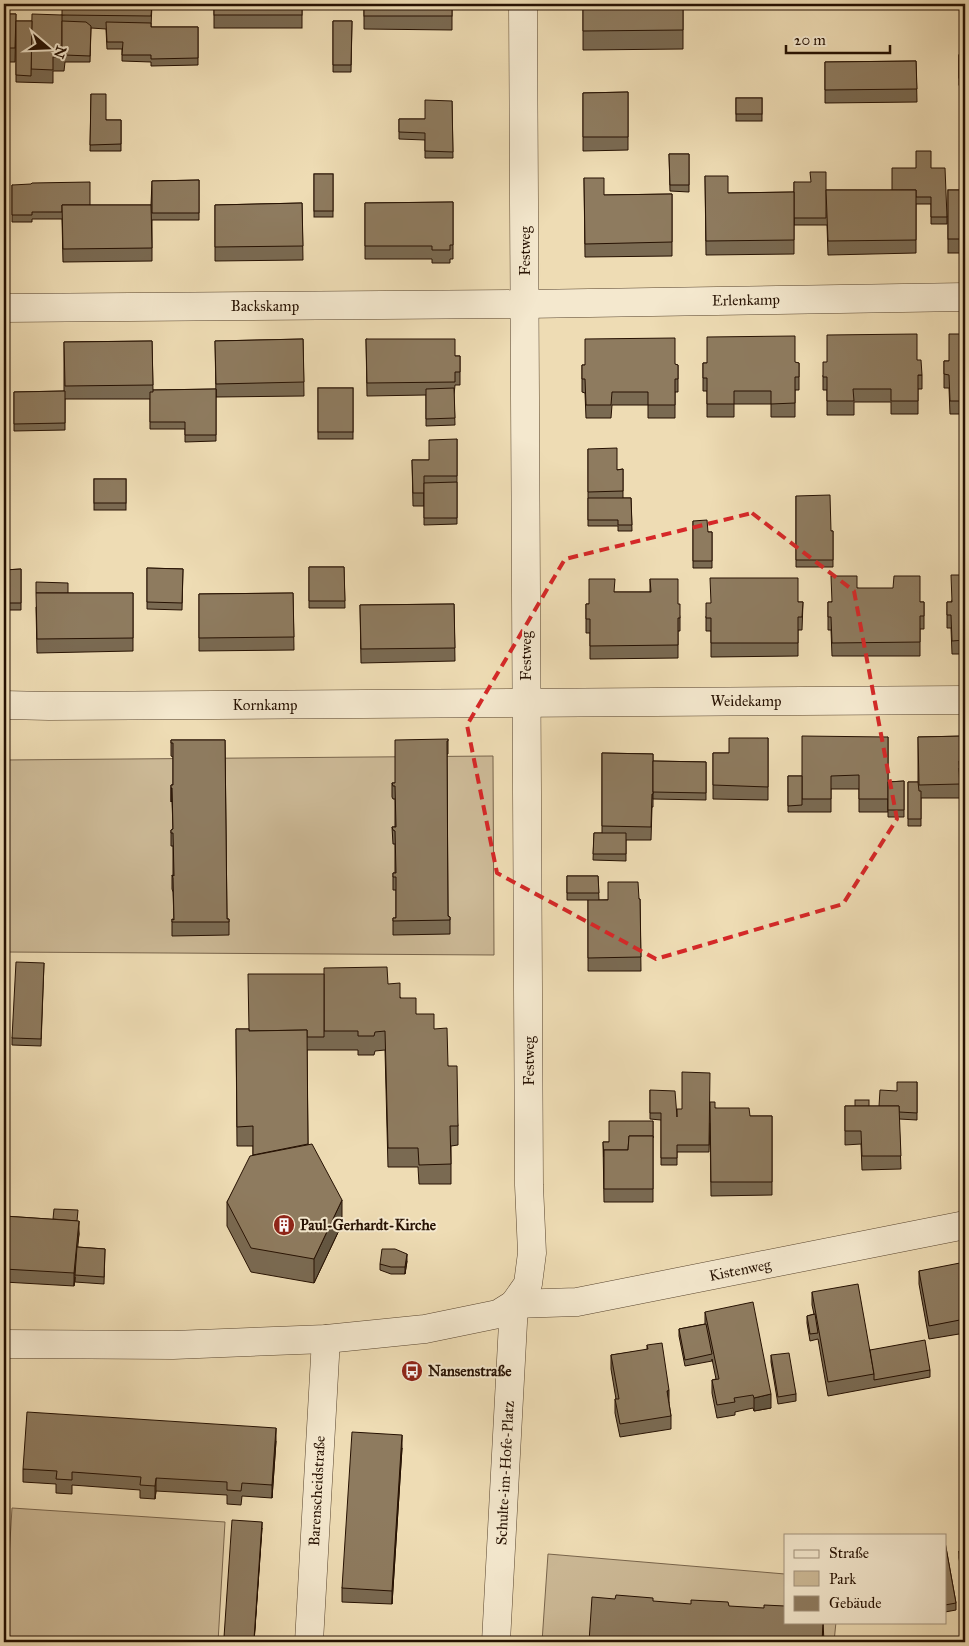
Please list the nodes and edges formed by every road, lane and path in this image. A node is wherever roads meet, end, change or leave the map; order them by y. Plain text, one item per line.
1 (523, 4) edge
2 (965, 297) edge
3 (526, 304) junction
4 (4, 308) edge
5 (965, 700) edge
6 (526, 702) junction
7 (4, 705) edge
8 (965, 1225) edge
9 (514, 1304) junction
10 (326, 1339) junction
11 (4, 1344) edge
12 (308, 1642) edge
13 (496, 1642) edge

1 - 3 street, Festweg
2 - 3 street, Erlenkamp
3 - 4 street, Backskamp
3 - 6 street, Festweg
5 - 6 street, Weidekamp
6 - 7 street, Kornkamp
6 - 9 street, Festweg
8 - 9 street, Kistenweg
9 - 10 street
9 - 13 street, Schulte-im-Hofe-Platz
10 - 11 street
10 - 12 street, Barenscheidstraße

